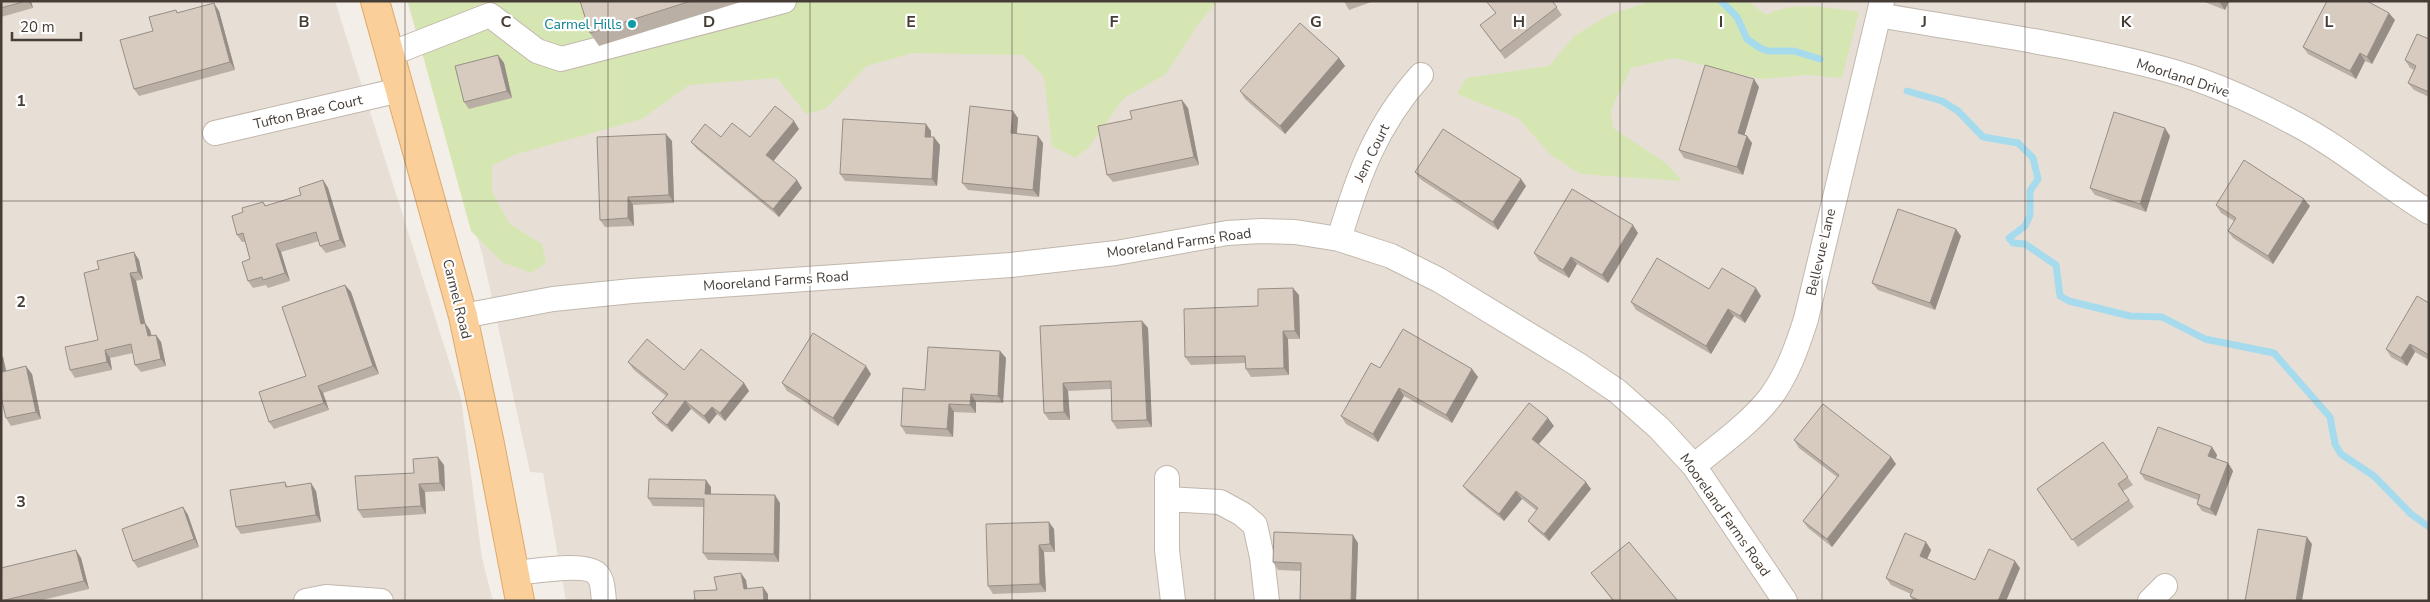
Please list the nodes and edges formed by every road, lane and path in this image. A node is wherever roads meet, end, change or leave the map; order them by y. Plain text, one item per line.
1 (376, 1) edge
2 (784, 1) edge
3 (491, 8) edge
4 (1880, 8) edge
5 (390, 54) junction
6 (1421, 75) dead end
7 (400, 90) junction
8 (215, 133) dead end
9 (2429, 212) edge
10 (1339, 239) junction
11 (463, 316) junction
12 (1694, 466) junction
13 (514, 573) junction
14 (357, 600) edge
15 (306, 601) edge
16 (381, 601) edge
17 (520, 601) edge
18 (604, 601) edge
19 (1173, 601) edge
20 (1267, 601) edge
21 (1785, 601) edge

1 - 5 main road, Carmel Road
2 - 3 street
3 - 5 street
4 - 9 street, Moorland Drive
4 - 12 street, Bellevue Lane
5 - 7 main road, Carmel Road
6 - 10 street, Jem Court
7 - 8 street, Tufton Brae Court
7 - 11 main road, Carmel Road
10 - 11 street, Mooreland Farms Road
10 - 12 street, Mooreland Farms Road
11 - 13 main road, Carmel Road
12 - 21 street, Mooreland Farms Road
13 - 17 main road, Carmel Road
13 - 18 street
14 - 15 street
14 - 16 street
19 - 20 street

